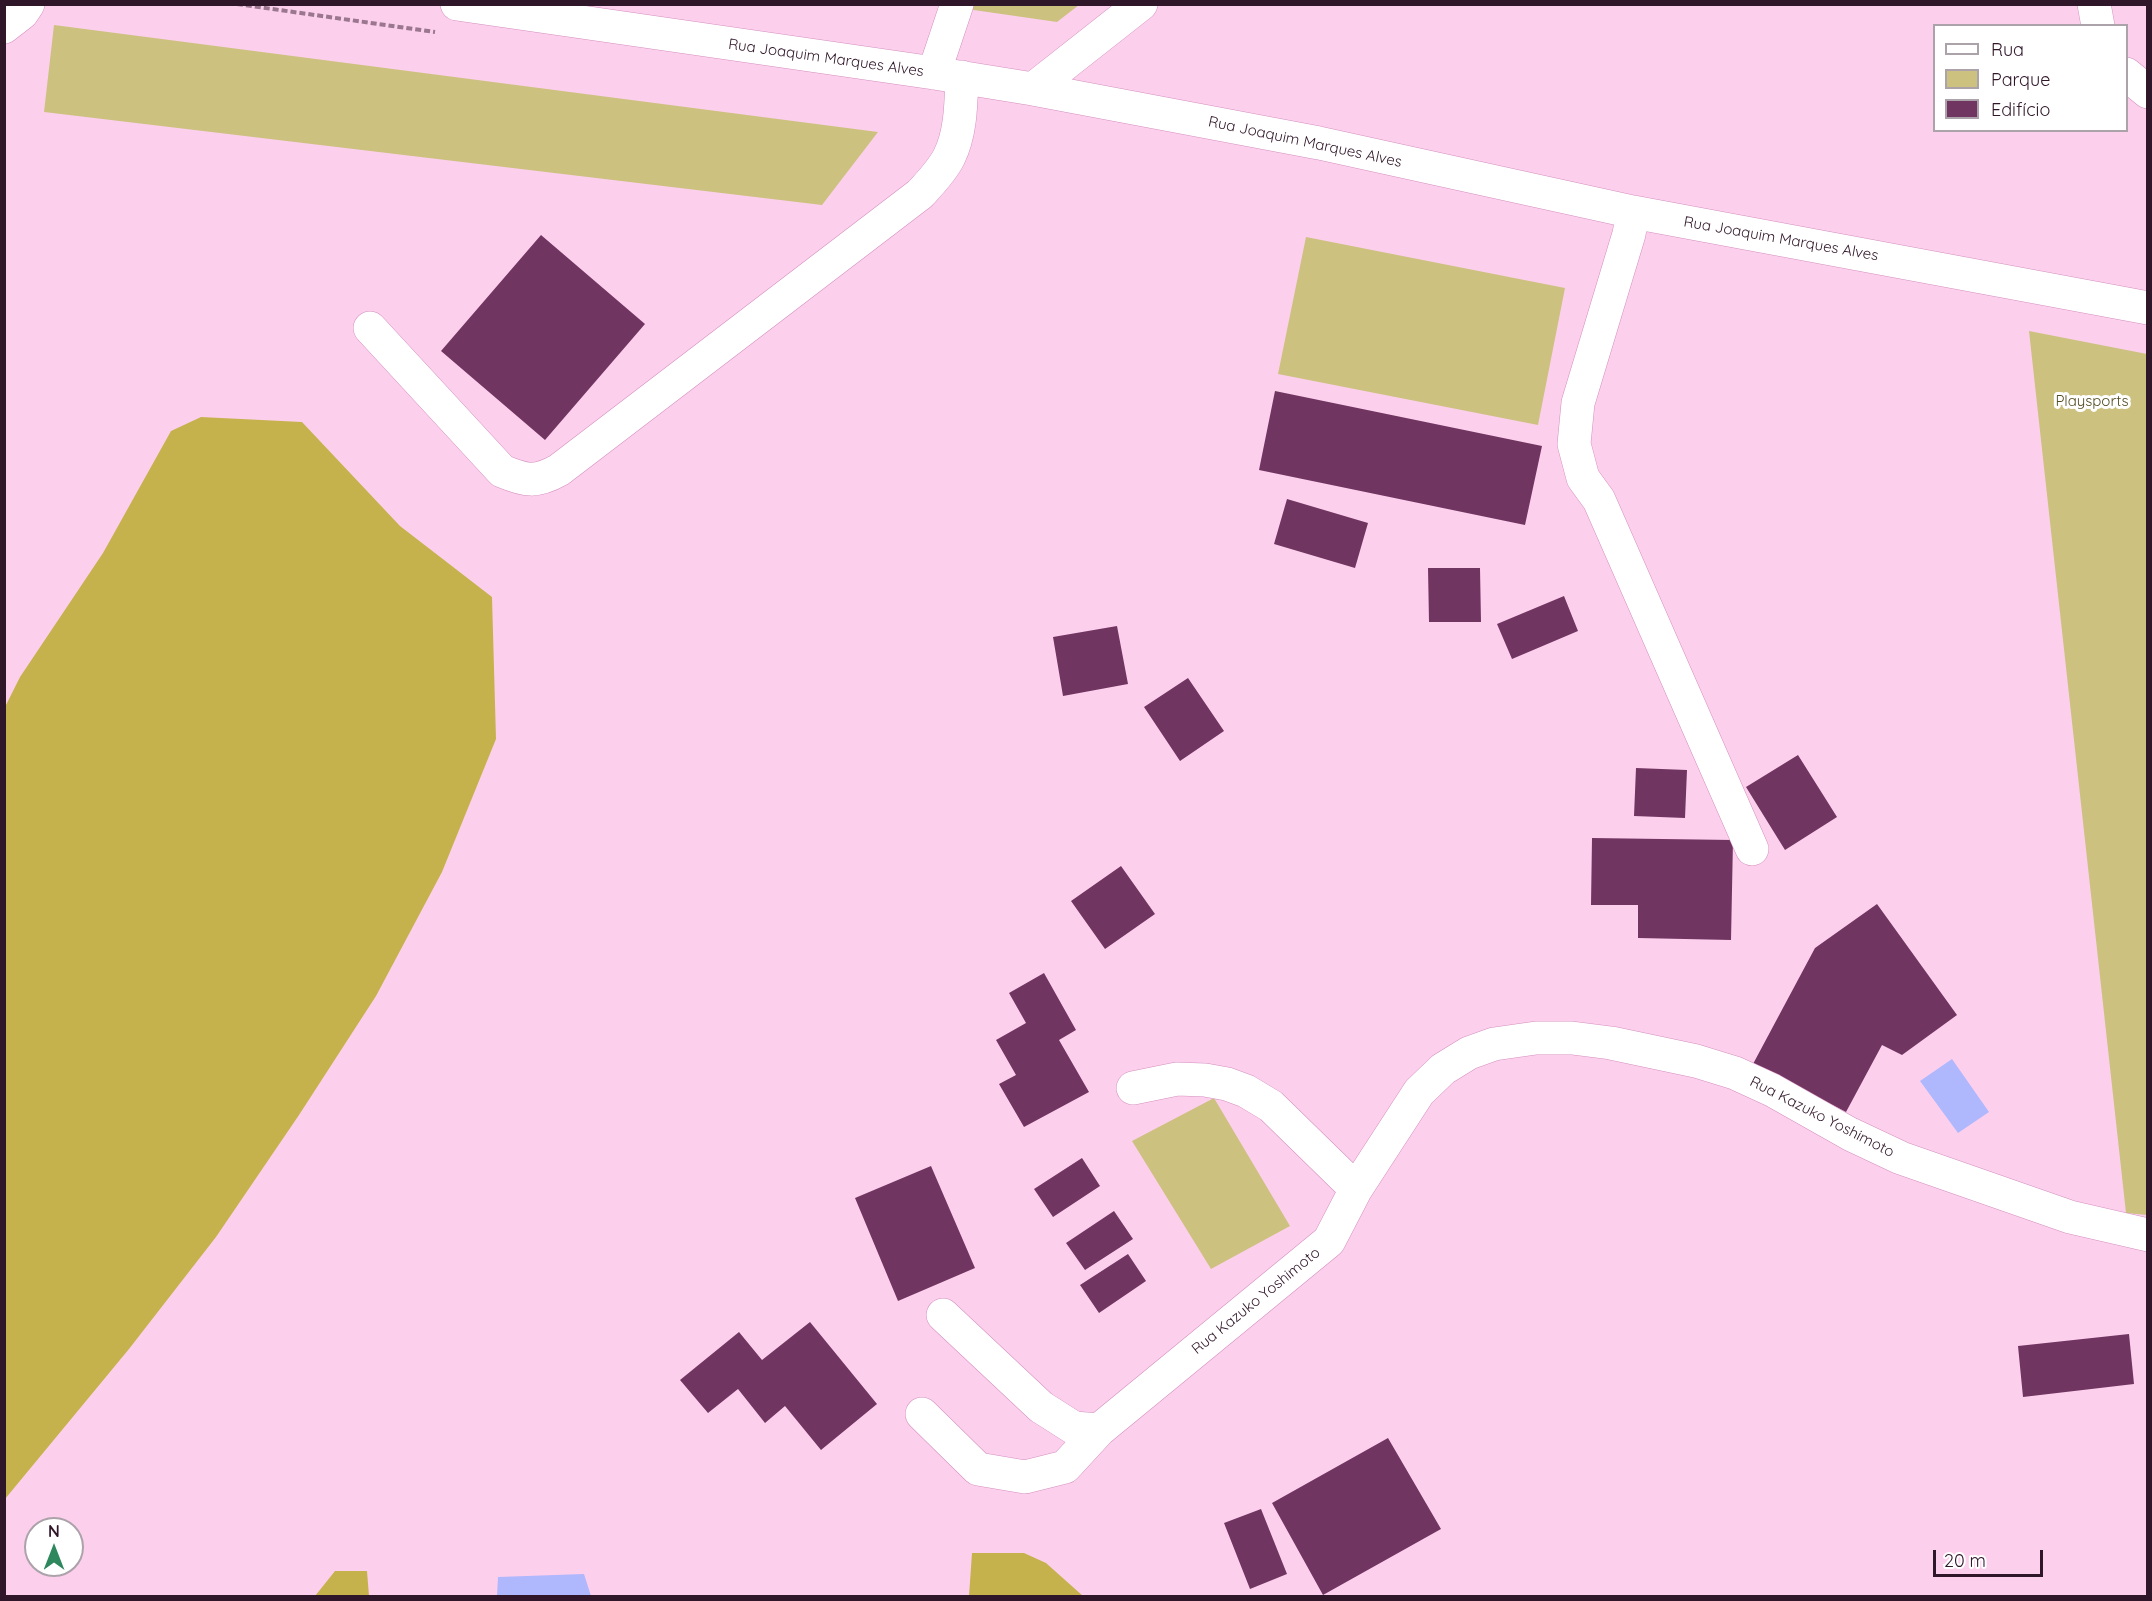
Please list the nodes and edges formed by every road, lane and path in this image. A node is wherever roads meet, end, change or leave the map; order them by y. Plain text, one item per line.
1 (28, 4) edge
2 (457, 4) edge
3 (957, 4) edge
4 (1141, 4) edge
5 (2094, 4) edge
6 (2098, 24) edge
7 (4, 27) edge
8 (948, 75) junction
9 (2128, 75) edge
10 (1033, 89) junction
11 (2148, 92) edge
12 (1633, 212) junction
13 (2148, 308) edge
14 (370, 328) dead end
15 (1752, 849) dead end
16 (1133, 1088) dead end
17 (1356, 1189) junction
18 (2148, 1235) edge
19 (943, 1315) dead end
20 (922, 1414) dead end
21 (1100, 1429) junction

1 - 7 street
2 - 8 street, Rua Joaquim Marques Alves
3 - 8 street
4 - 10 street
5 - 6 street
8 - 10 street, Rua Joaquim Marques Alves
8 - 14 street
9 - 11 street
10 - 12 street, Rua Joaquim Marques Alves
12 - 13 street, Rua Joaquim Marques Alves
12 - 15 street
16 - 17 street
17 - 18 street, Rua Kazuko Yoshimoto
17 - 21 street, Rua Kazuko Yoshimoto
19 - 21 street
20 - 21 street, Rua Kazuko Yoshimoto

